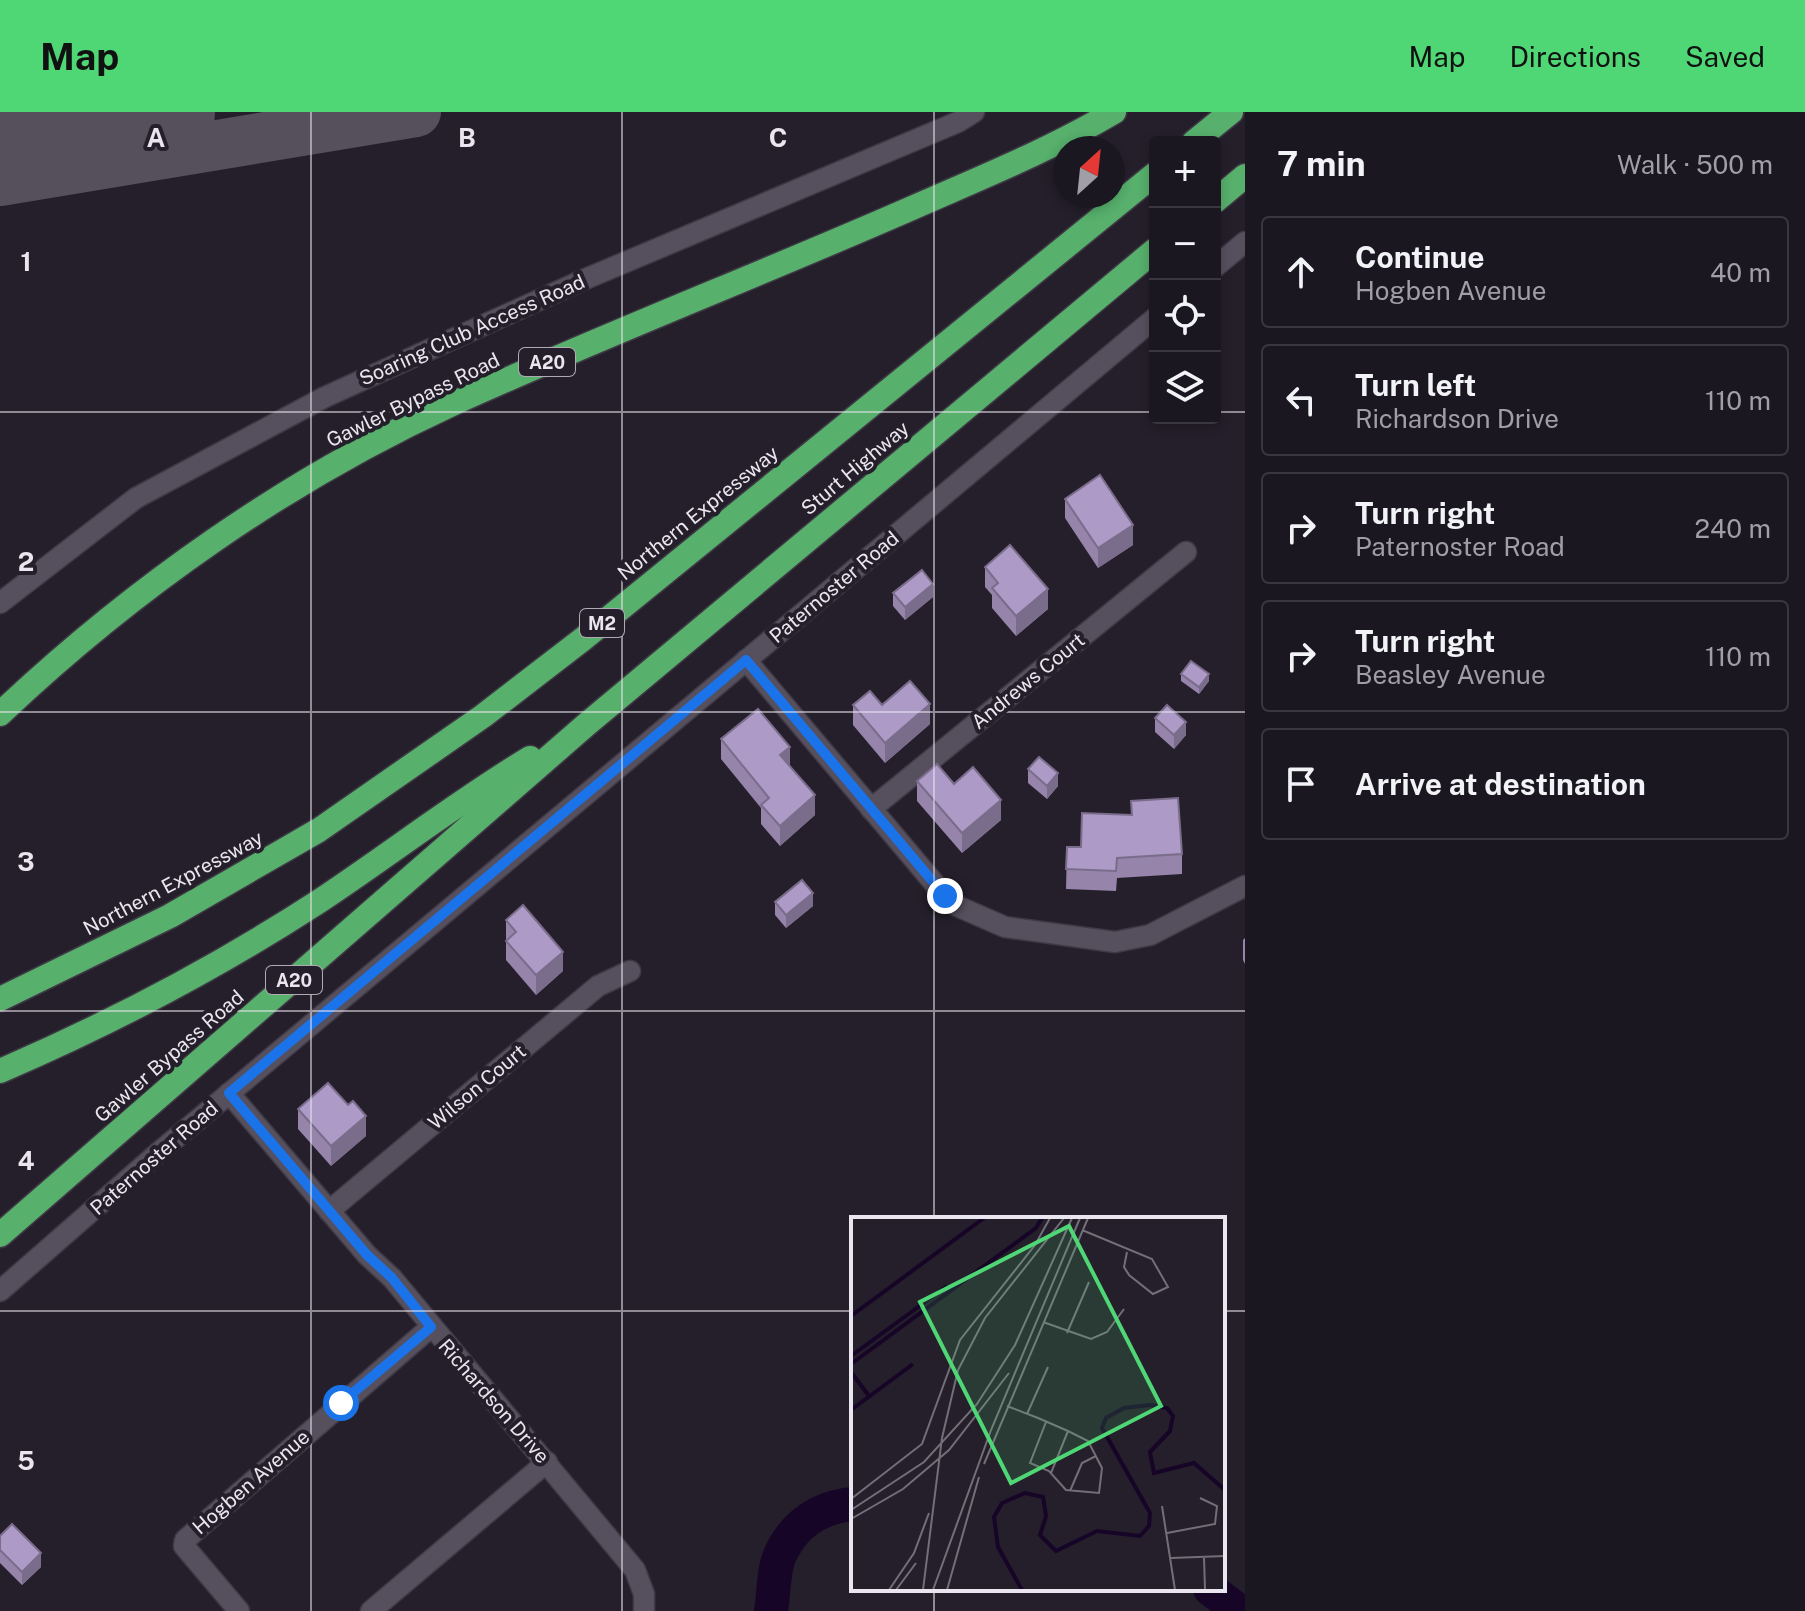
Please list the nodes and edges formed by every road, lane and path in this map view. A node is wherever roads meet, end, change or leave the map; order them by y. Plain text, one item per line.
1 (974, 112) edge
2 (1114, 112) edge
3 (1231, 112) edge
4 (1201, 136) edge
5 (1245, 176) edge
6 (1149, 179) edge
7 (1221, 196) edge
8 (1245, 242) edge
9 (1149, 255) edge
10 (1221, 262) edge
11 (1149, 323) edge
12 (1186, 552) dead end
13 (0, 603) edge
14 (746, 660) junction
15 (0, 714) edge
16 (587, 724) junction
17 (871, 809) junction
18 (1245, 886) edge
19 (630, 971) dead end
20 (0, 999) edge
21 (0, 1071) edge
22 (229, 1093) junction
23 (329, 1211) junction
24 (0, 1235) edge
25 (0, 1291) edge
26 (431, 1327) junction
27 (547, 1462) junction
28 (239, 1611) edge
29 (371, 1611) edge
30 (644, 1611) edge

1 - 13 street, Soaring Club Access Road
2 - 15 highway, Gawler Bypass Road / A20
3 - 4 highway
5 - 7 highway
6 - 20 highway, Northern Expressway / M2
8 - 10 street
9 - 16 highway, Sturt Highway / A20
11 - 14 street, Paternoster Road
12 - 17 street, Andrews Court
14 - 17 street
14 - 22 street, Paternoster Road
16 - 21 highway
16 - 24 highway, Gawler Bypass Road / A20
17 - 18 street
19 - 23 street, Wilson Court
22 - 23 street, Richardson Drive
22 - 25 street, Paternoster Road
23 - 26 street, Richardson Drive
26 - 27 street, Richardson Drive
26 - 28 street, Hogben Avenue
27 - 29 street
27 - 30 street, Richardson Drive

